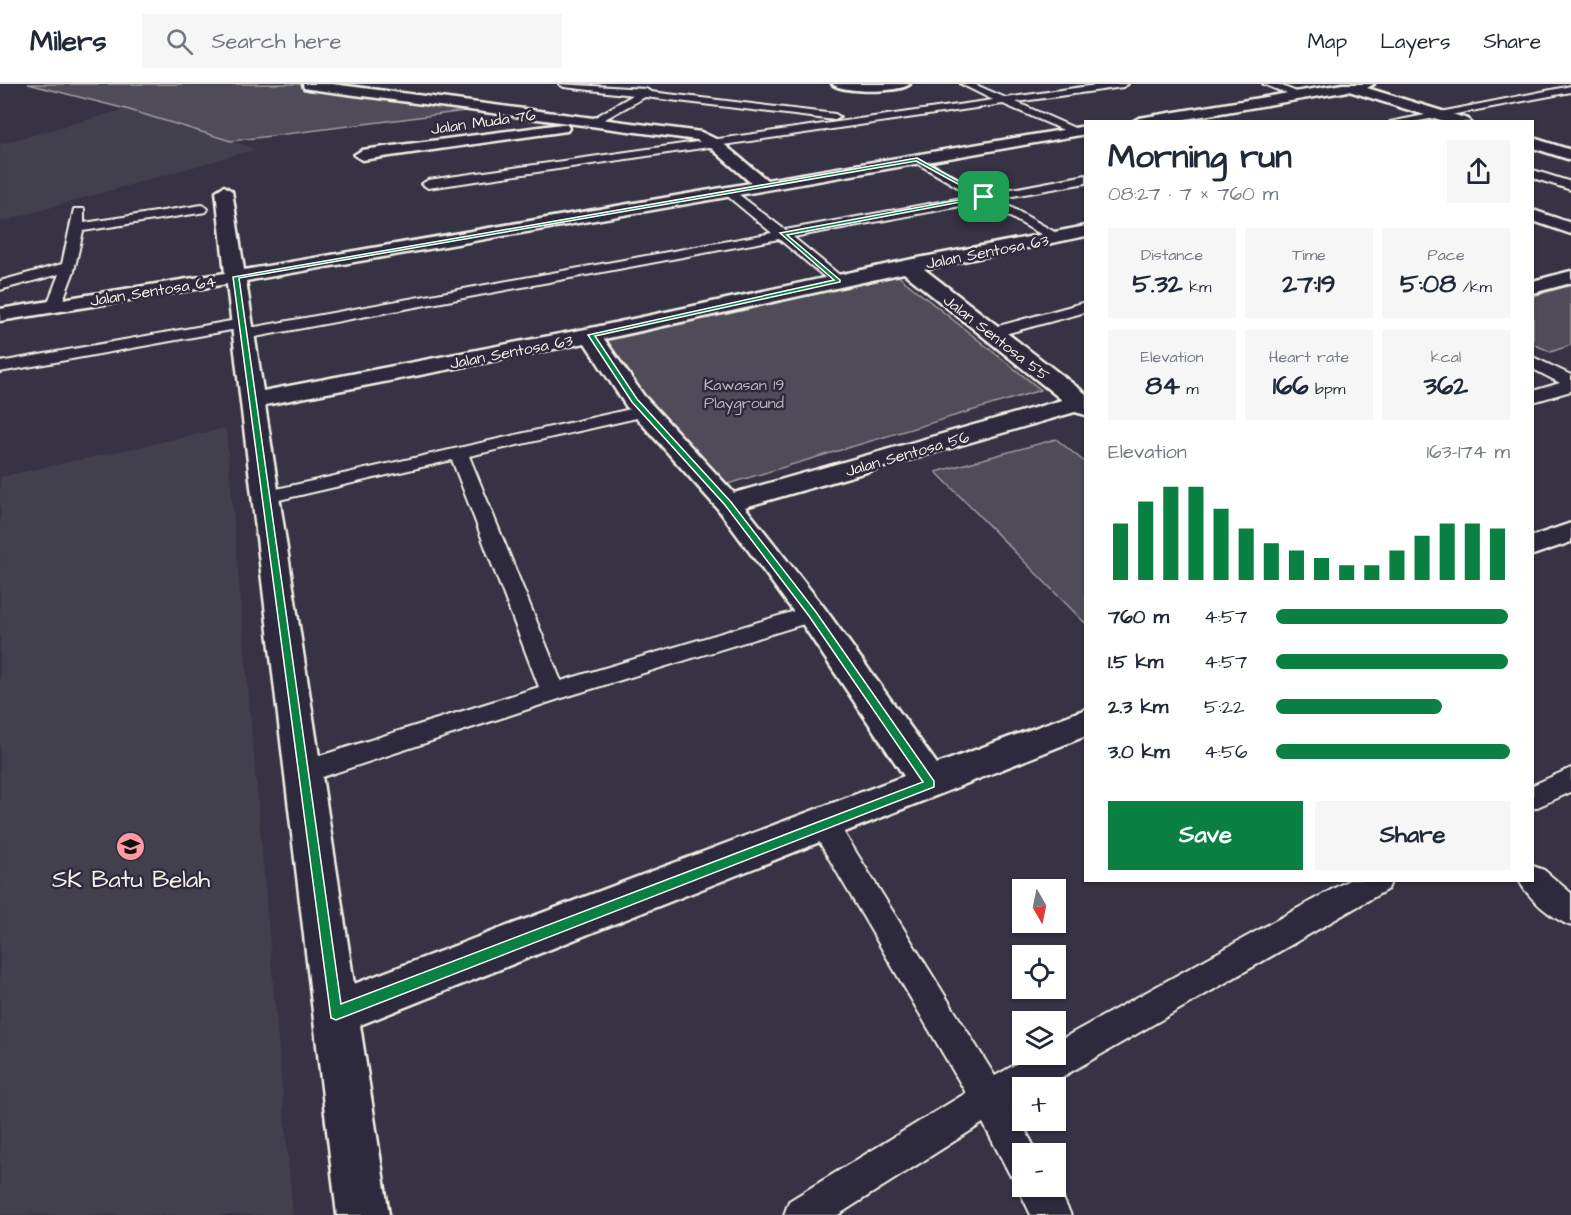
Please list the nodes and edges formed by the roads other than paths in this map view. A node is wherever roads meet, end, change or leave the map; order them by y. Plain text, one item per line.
1 (309, 84) edge
2 (564, 84) edge
3 (658, 84) edge
4 (839, 84) edge
5 (903, 84) edge
6 (966, 84) edge
7 (1123, 84) edge
8 (1268, 84) edge
9 (1366, 84) edge
10 (1350, 87) junction
11 (439, 88) dead end
12 (1571, 89) edge
13 (643, 94) junction
14 (1299, 95) junction
15 (418, 98) junction
16 (1003, 102) junction
17 (1437, 114) junction
18 (1151, 120) edge
19 (1406, 120) edge
20 (1456, 120) edge
21 (602, 121) junction
22 (865, 121) junction
23 (1083, 131) edge
24 (1552, 134) dead end
25 (1534, 141) edge
26 (1534, 141) edge
27 (716, 144) junction
28 (362, 155) dead end
29 (1571, 155) edge
30 (917, 159) junction
31 (1534, 174) edge
32 (1084, 179) edge
33 (428, 184) dead end
34 (763, 185) junction
35 (1571, 186) edge
36 (729, 191) junction
37 (984, 197) junction
38 (213, 200) joint
39 (79, 212) dead end
40 (1534, 215) edge
41 (78, 228) junction
42 (1571, 229) edge
43 (1084, 231) edge
44 (782, 234) junction
45 (1055, 238) junction
46 (908, 266) junction
47 (68, 267) junction
48 (236, 277) junction
49 (1571, 277) edge
50 (838, 281) junction
51 (0, 286) edge
52 (1534, 287) edge
53 (55, 305) junction
54 (1084, 308) edge
55 (0, 315) edge
56 (243, 329) junction
57 (990, 333) junction
58 (591, 335) junction
59 (1534, 364) edge
60 (0, 367) edge
61 (1571, 383) edge
62 (1534, 396) edge
63 (252, 400) junction
64 (1084, 404) edge
65 (644, 411) junction
66 (458, 452) junction
67 (266, 497) junction
68 (728, 503) junction
69 (1571, 532) edge
70 (1534, 546) edge
71 (812, 614) junction
72 (553, 692) junction
73 (1084, 723) edge
74 (304, 772) junction
75 (1571, 779) edge
76 (930, 784) junction
77 (1534, 798) edge
78 (824, 823) junction
79 (1534, 880) edge
80 (1373, 882) edge
81 (1571, 912) edge
82 (336, 1013) junction
83 (989, 1099) junction
84 (1013, 1143) edge
85 (1042, 1197) edge
86 (356, 1212) edge
87 (803, 1215) edge
88 (1052, 1215) edge

1 - 15 street
2 - 13 lane
3 - 13 lane
4 - 5 street
6 - 16 lane
7 - 16 lane
8 - 14 lane
9 - 10 street
10 - 14 street
10 - 17 street
11 - 15 street
12 - 17 lane
13 - 21 lane
13 - 22 lane
14 - 18 street
15 - 21 street
16 - 22 lane
16 - 23 lane
17 - 19 lane
17 - 20 street
21 - 27 street
21 - 28 street, Jalan Muda 76
22 - 27 lane
23 - 30 street, Jalan Sentosa 64
24 - 25 street
26 - 29 street
27 - 33 lane
27 - 34 street
30 - 34 street, Jalan Sentosa 64
30 - 37 lane
31 - 35 lane
32 - 37 lane
34 - 36 street, Jalan Sentosa 64
36 - 44 lane
36 - 48 street, Jalan Sentosa 64
37 - 44 lane
37 - 45 lane
38 - 41 lane
38 - 48 street
39 - 41 lane
40 - 42 street
41 - 47 lane
43 - 45 street, Jalan Sentosa 63
44 - 50 lane
44 - 56 lane
45 - 46 street, Jalan Sentosa 63
46 - 50 street, Jalan Sentosa 63
46 - 57 street, Jalan Sentosa 55
47 - 51 lane
47 - 53 lane
48 - 53 street, Jalan Sentosa 64
48 - 56 street
49 - 52 street
50 - 58 street, Jalan Sentosa 63
53 - 55 street, Jalan Sentosa 64
54 - 57 lane
56 - 60 lane
56 - 63 street
57 - 64 street, Jalan Sentosa 55
58 - 63 street, Jalan Sentosa 63
58 - 65 street
59 - 61 lane
61 - 62 lane
63 - 67 street
64 - 68 street, Jalan Sentosa 56
65 - 66 lane
65 - 68 street
66 - 67 lane
66 - 72 lane
67 - 74 street
68 - 71 street
69 - 70 street
71 - 72 lane
71 - 76 street
72 - 74 lane
73 - 76 street
74 - 82 street
75 - 77 lane
76 - 78 street
78 - 82 street
78 - 83 lane
79 - 81 lane
80 - 83 lane
82 - 86 street
83 - 84 lane
83 - 87 lane
85 - 88 lane

